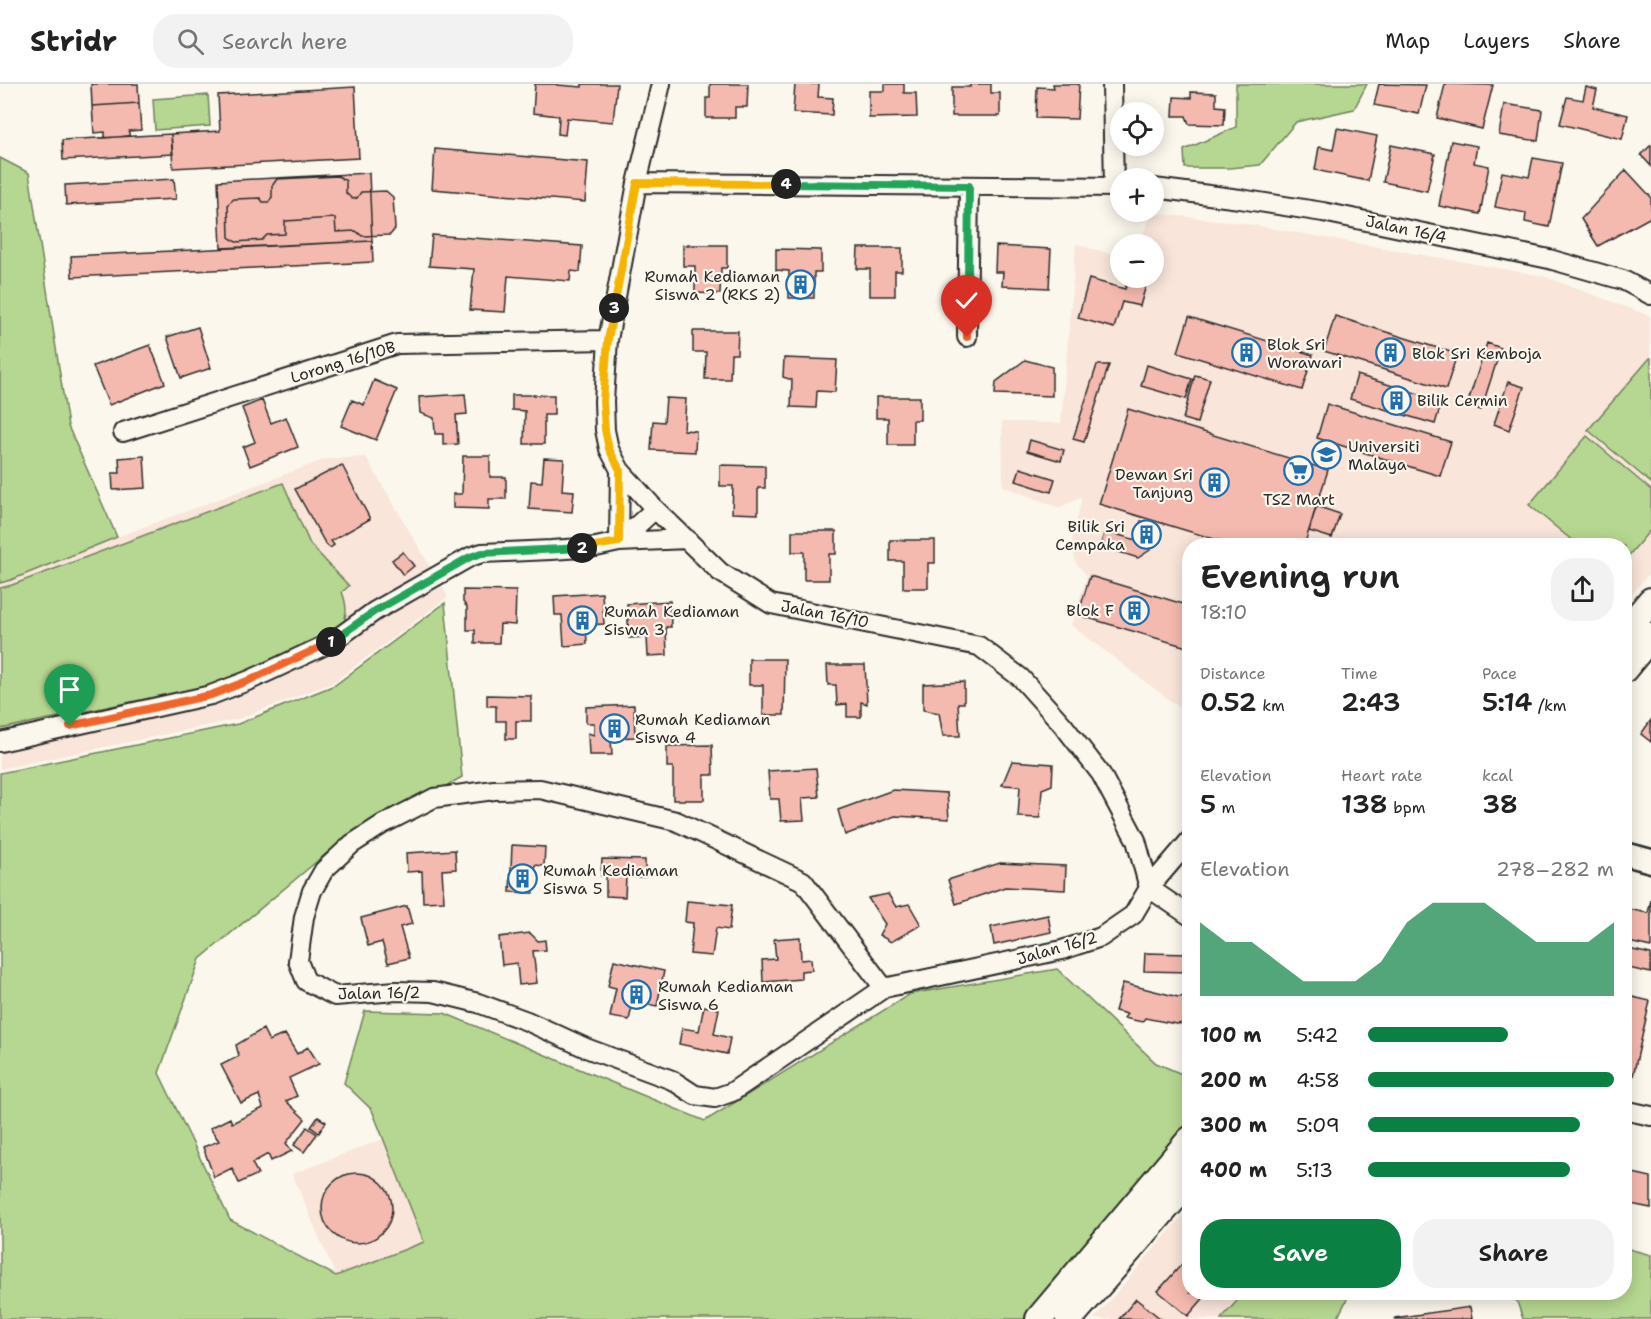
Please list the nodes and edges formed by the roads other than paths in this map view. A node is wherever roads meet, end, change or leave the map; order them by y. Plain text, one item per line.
1 (661, 84) edge
2 (1112, 84) edge
3 (1116, 168) edge
4 (637, 183) junction
5 (969, 186) junction
6 (1110, 187) edge
7 (1164, 189) edge
8 (1651, 295) edge
9 (967, 337) dead end
10 (608, 340) junction
11 (123, 432) dead end
12 (620, 470) junction
13 (655, 509) junction
14 (687, 539) junction
15 (619, 542) junction
16 (1651, 601) edge
17 (1632, 624) edge
18 (1651, 636) edge
19 (1632, 659) edge
20 (0, 742) edge
21 (1182, 849) edge
22 (1632, 856) edge
23 (1651, 861) edge
24 (1149, 888) junction
25 (1182, 911) edge
26 (884, 988) junction
27 (1632, 1112) edge
28 (1651, 1116) edge
29 (1182, 1149) edge
30 (1182, 1189) edge
31 (1039, 1319) edge
32 (1069, 1319) edge

1 - 4 street, Jalan 16/10
2 - 3 street
4 - 5 street
4 - 10 street, Jalan 16/10
5 - 6 street
5 - 9 street
7 - 8 street, Jalan 16/4
10 - 11 street, Lorong 16/10B
10 - 12 street, Jalan 16/10
12 - 13 street, Jalan 16/10
12 - 15 street
13 - 14 street, Jalan 16/10
13 - 15 street
14 - 15 street
14 - 24 street, Jalan 16/10
15 - 20 street
16 - 17 main road
18 - 19 main road
21 - 24 street, Jalan 16/2
22 - 23 street
24 - 25 street
24 - 26 street, Jalan 16/2
26 - 26 street, Jalan 16/2
27 - 28 street
29 - 31 main road
30 - 32 main road

